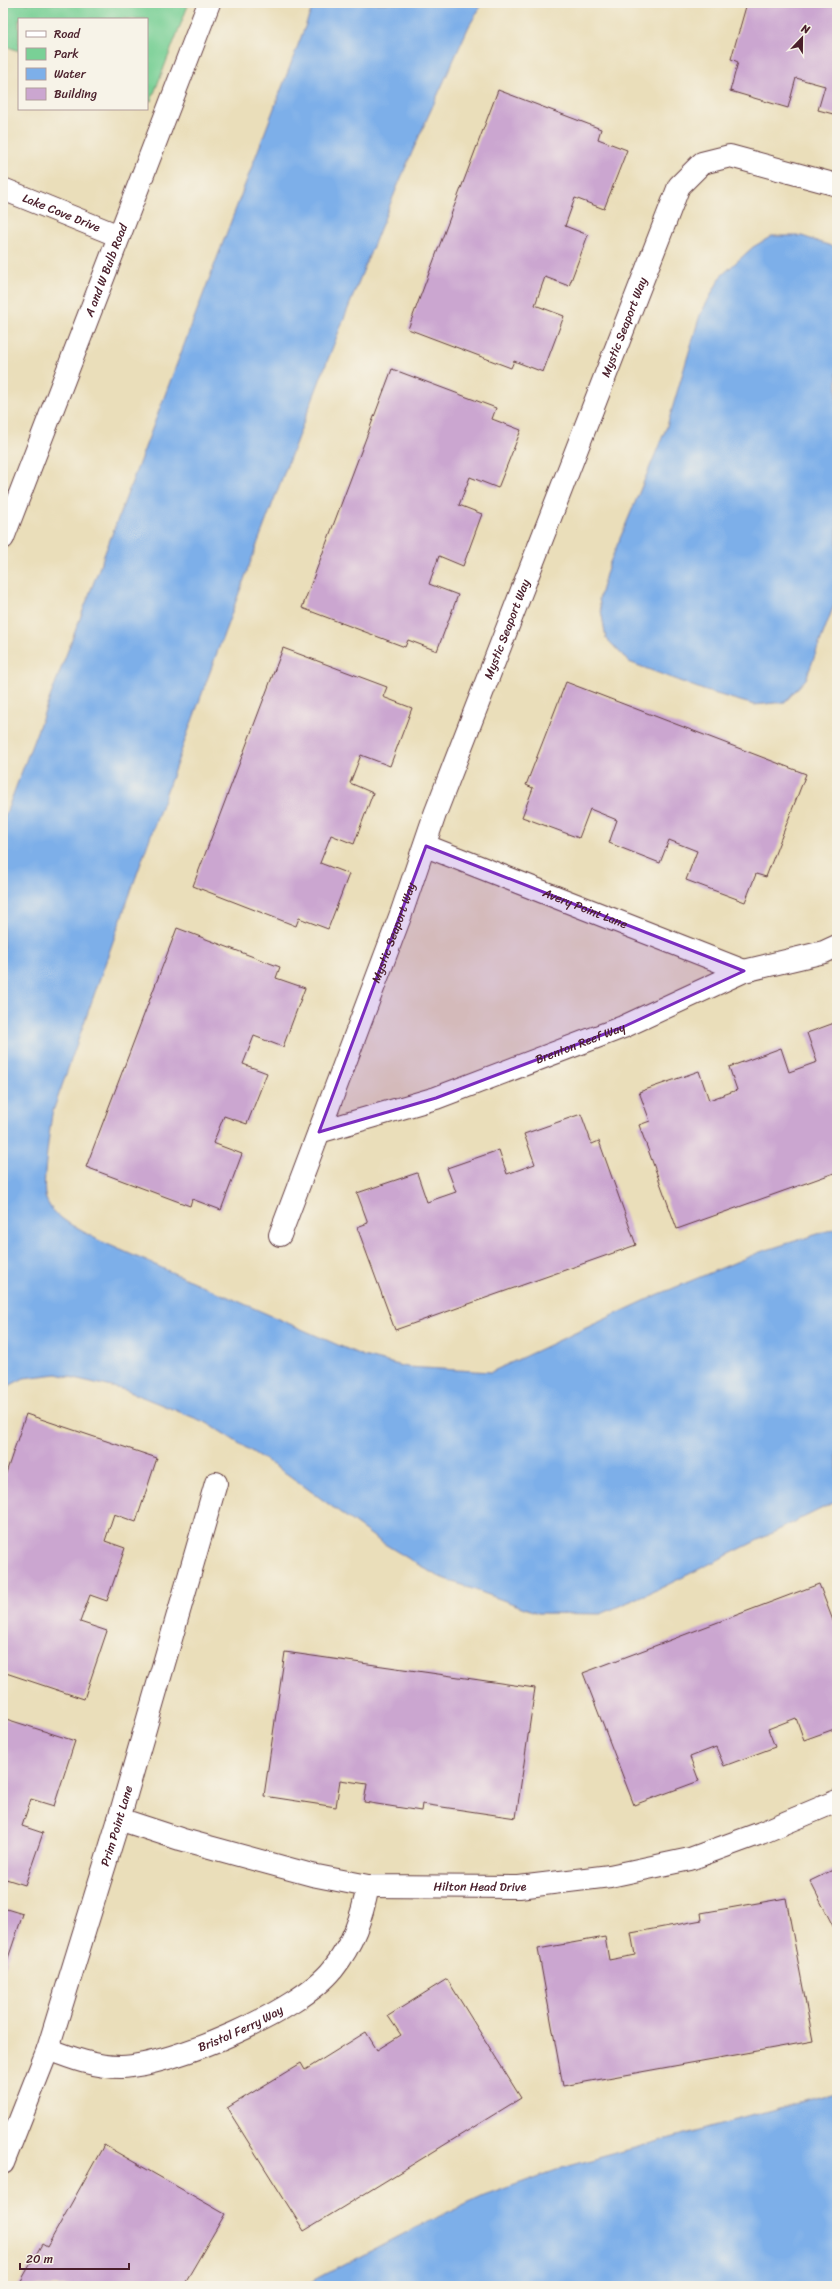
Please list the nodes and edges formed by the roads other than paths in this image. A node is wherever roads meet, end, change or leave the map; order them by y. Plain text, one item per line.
1 (209, 3) edge
2 (837, 185) edge
3 (3, 189) edge
4 (119, 236) junction
5 (3, 538) edge
6 (426, 846) junction
7 (837, 946) edge
8 (744, 971) junction
9 (319, 1132) junction
10 (280, 1235) dead end
11 (216, 1483) dead end
12 (837, 1801) edge
13 (119, 1819) junction
14 (368, 1886) junction
15 (48, 2049) junction
16 (3, 2163) edge

1 - 4 street, A and W Bulb Road
2 - 6 street, Mystic Seaport Way
3 - 4 street, Lake Cove Drive
4 - 5 street, A and W Bulb Road
6 - 8 street, Avery Point Lane
6 - 9 street, Mystic Seaport Way
7 - 8 street, Brenton Reef Way
8 - 9 street, Brenton Reef Way
9 - 10 street, Mystic Seaport Way
11 - 13 street, Prim Point Lane
12 - 14 street, Hilton Head Drive
13 - 14 street, Hilton Head Drive
13 - 15 street, Prim Point Lane
14 - 15 street, Bristol Ferry Way
15 - 16 street, Prim Point Lane

